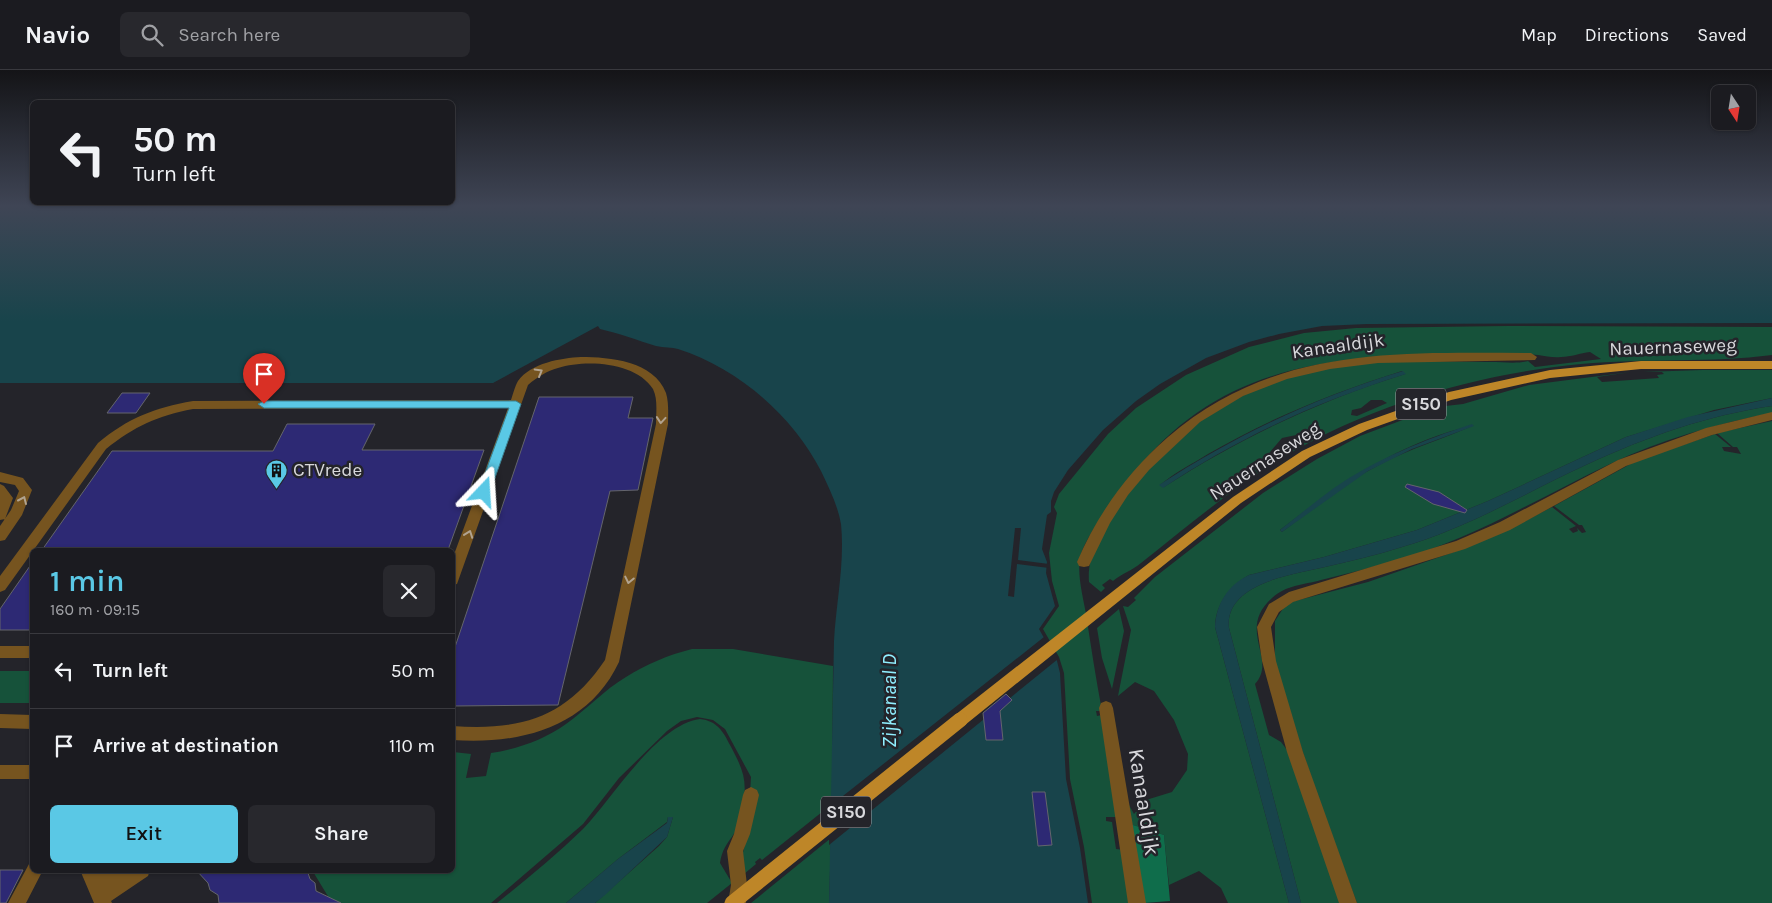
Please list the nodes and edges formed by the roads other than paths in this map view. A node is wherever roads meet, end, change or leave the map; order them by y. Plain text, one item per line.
1 (1531, 356) dead end
2 (1772, 365) edge
3 (516, 404) junction
4 (1772, 416) edge
5 (0, 477) edge
6 (0, 489) edge
7 (0, 514) edge
8 (0, 536) edge
9 (1084, 562) dead end
10 (455, 572) edge
11 (0, 586) edge
12 (0, 652) edge
13 (30, 652) edge
14 (1106, 708) dead end
15 (0, 722) edge
16 (30, 722) edge
17 (455, 733) edge
18 (0, 772) edge
19 (30, 772) edge
20 (751, 794) dead end
21 (33, 873) edge
22 (115, 873) edge
23 (132, 873) edge
24 (96, 884) edge
25 (17, 903) edge
26 (732, 903) edge
27 (737, 903) edge
28 (1137, 903) edge
29 (1348, 903) edge

1 - 9 street, Kanaaldijk
2 - 26 main road, Nauernaseweg / S150, bridge
10 -> 3 street
3 - 11 street
3 -> 17 street
4 - 29 street
8 -> 5 street
6 - 7 street
12 - 13 street
14 - 28 street, Kanaaldijk
15 - 16 street
18 - 19 street
20 - 27 street
21 - 25 street
22 - 24 street
23 - 24 street

